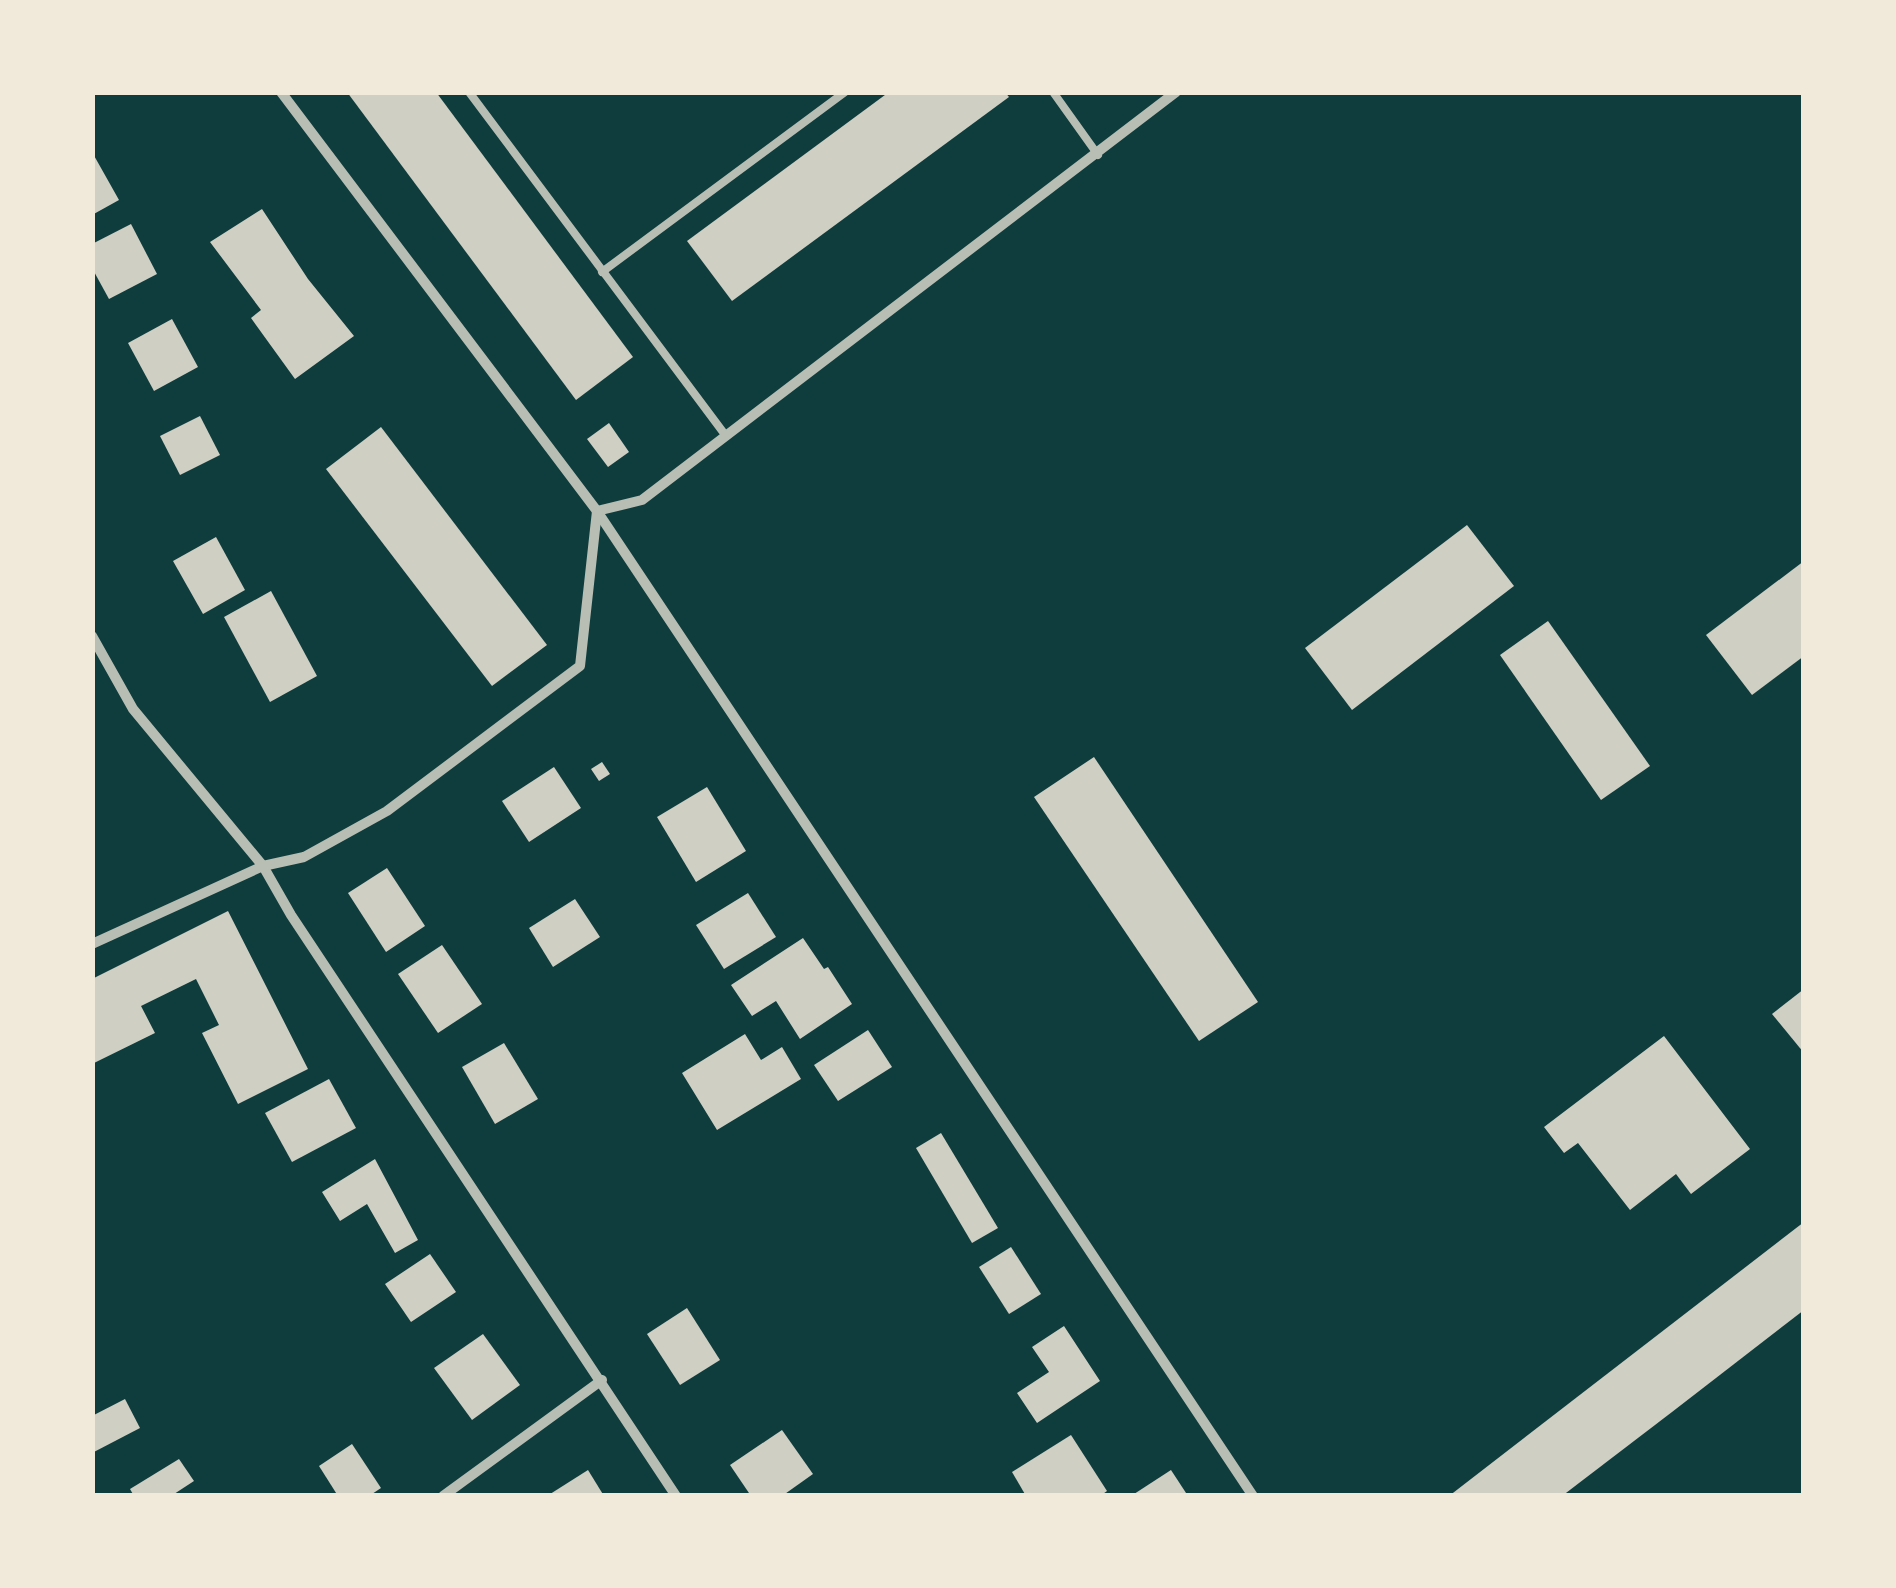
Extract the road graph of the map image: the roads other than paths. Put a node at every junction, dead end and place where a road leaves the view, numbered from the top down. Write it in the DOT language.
graph roads {
  1 [pos="281,92"];
  2 [pos="469,92"];
  3 [pos="845,92"];
  4 [pos="1053,92"];
  5 [pos="1176,92"];
  6 [pos="1098,154"];
  7 [pos="602,272"];
  8 [pos="726,436"];
  9 [pos="597,510"];
  10 [pos="92,636"];
  11 [pos="263,866"];
  12 [pos="92,944"];
  13 [pos="602,1380"];
  14 [pos="443,1496"];
  15 [pos="676,1496"];
  16 [pos="1254,1496"];
  1 -- 9 [label="street"];
  2 -- 7 [label="lane"];
  3 -- 7 [label="lane"];
  4 -- 6 [label="lane"];
  5 -- 6 [label="street"];
  6 -- 8 [label="street"];
  7 -- 8 [label="lane"];
  8 -- 9 [label="street"];
  9 -- 11 [label="street"];
  9 -- 16 [label="street"];
  10 -- 11 [label="street"];
  11 -- 12 [label="street"];
  11 -- 13 [label="street"];
  13 -- 14 [label="street"];
  13 -- 15 [label="street"];
}
